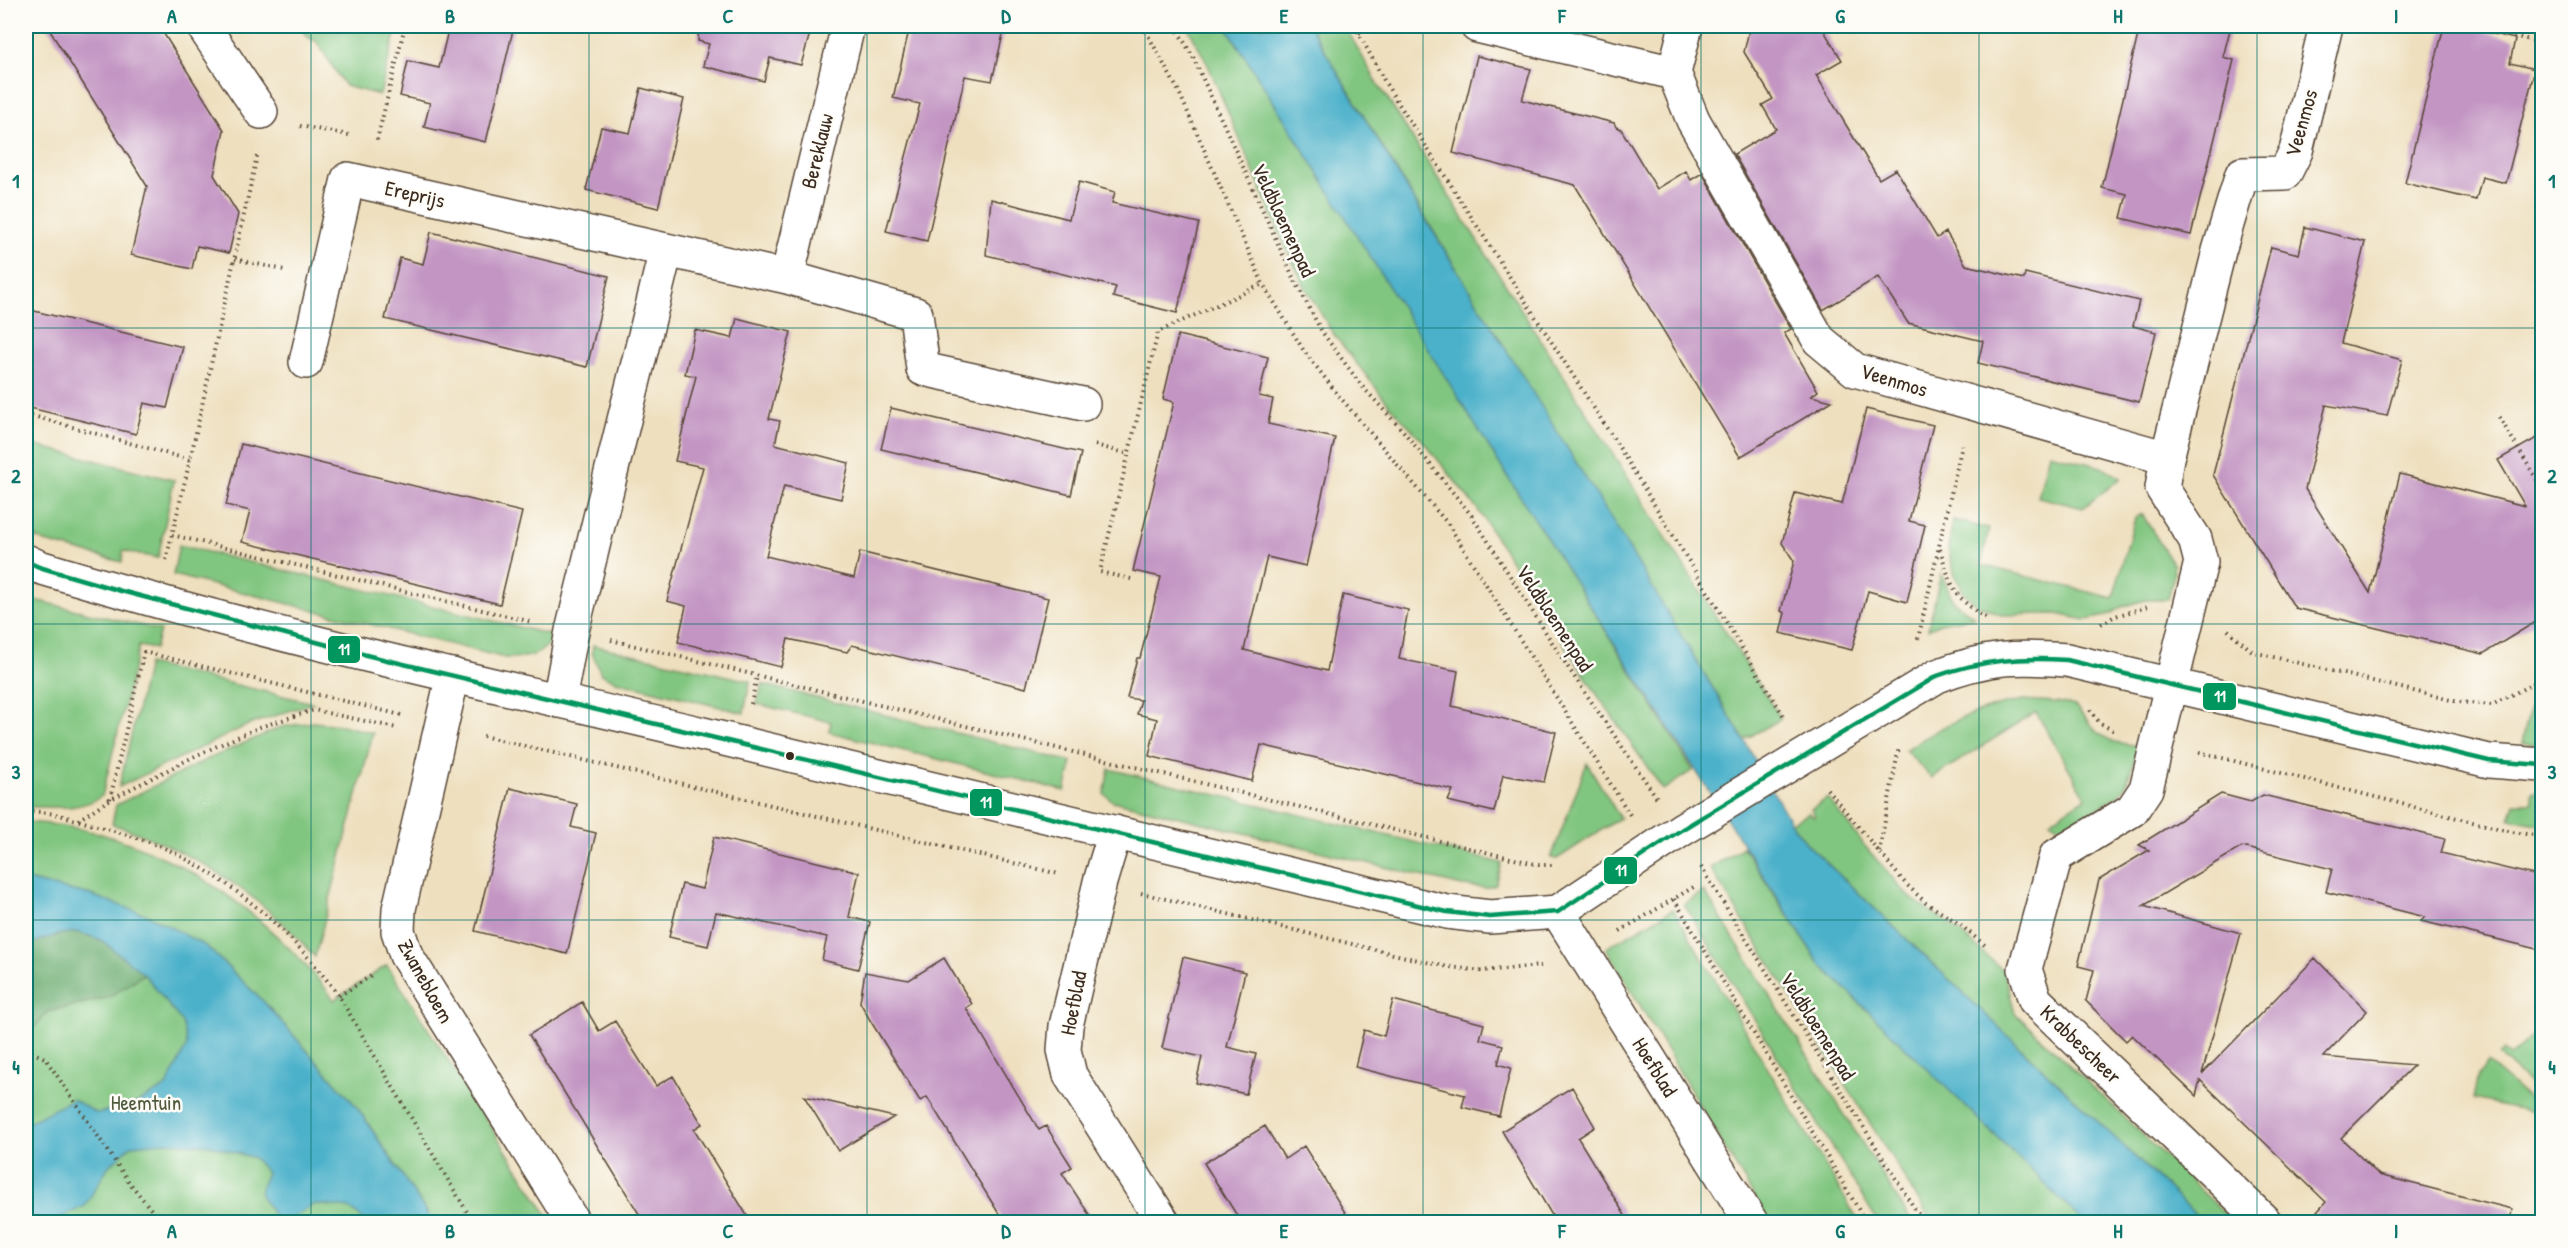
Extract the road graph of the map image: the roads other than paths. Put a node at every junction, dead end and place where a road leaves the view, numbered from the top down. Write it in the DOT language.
graph roads {
  1 [pos="203,26"];
  2 [pos="848,26"];
  3 [pos="1477,26"];
  4 [pos="1686,26"];
  5 [pos="2326,26"];
  6 [pos="1674,73"];
  7 [pos="261,112"];
  8 [pos="666,250"];
  9 [pos="786,277"];
  10 [pos="306,362"];
  11 [pos="1083,404"];
  12 [pos="2167,458"];
  13 [pos="26,561"];
  14 [pos="453,675"];
  15 [pos="2173,684"];
  16 [pos="559,701"];
  17 [pos="2542,765"];
  18 [pos="1114,832"];
  19 [pos="1558,912"];
  20 [pos="573,1222"];
  21 [pos="1163,1222"];
  22 [pos="1751,1222"];
  23 [pos="2265,1222"];
  1 -- 7 [label="street"];
  2 -- 9 [label="street, Bereklauw"];
  3 -- 6 [label="street"];
  4 -- 6 [label="street"];
  5 -- 12 [label="street, Veenmos"];
  6 -- 12 [label="street, Veenmos"];
  8 -- 9 [label="street, Ereprijs"];
  8 -- 10 [label="street, Ereprijs"];
  8 -- 16 [label="street"];
  9 -- 11 [label="street, Ereprijs"];
  12 -- 15 [label="street, Veenmos"];
  13 -- 14 [label="street"];
  14 -- 16 [label="street"];
  14 -- 20 [label="street, Zwanebloem"];
  15 -- 17 [label="street"];
  15 -- 19 [label="street"];
  15 -- 23 [label="street, Krabbescheer"];
  16 -- 18 [label="street"];
  18 -- 19 [label="street"];
  18 -- 21 [label="street, Hoefblad"];
  19 -- 22 [label="street, Hoefblad"];
}
